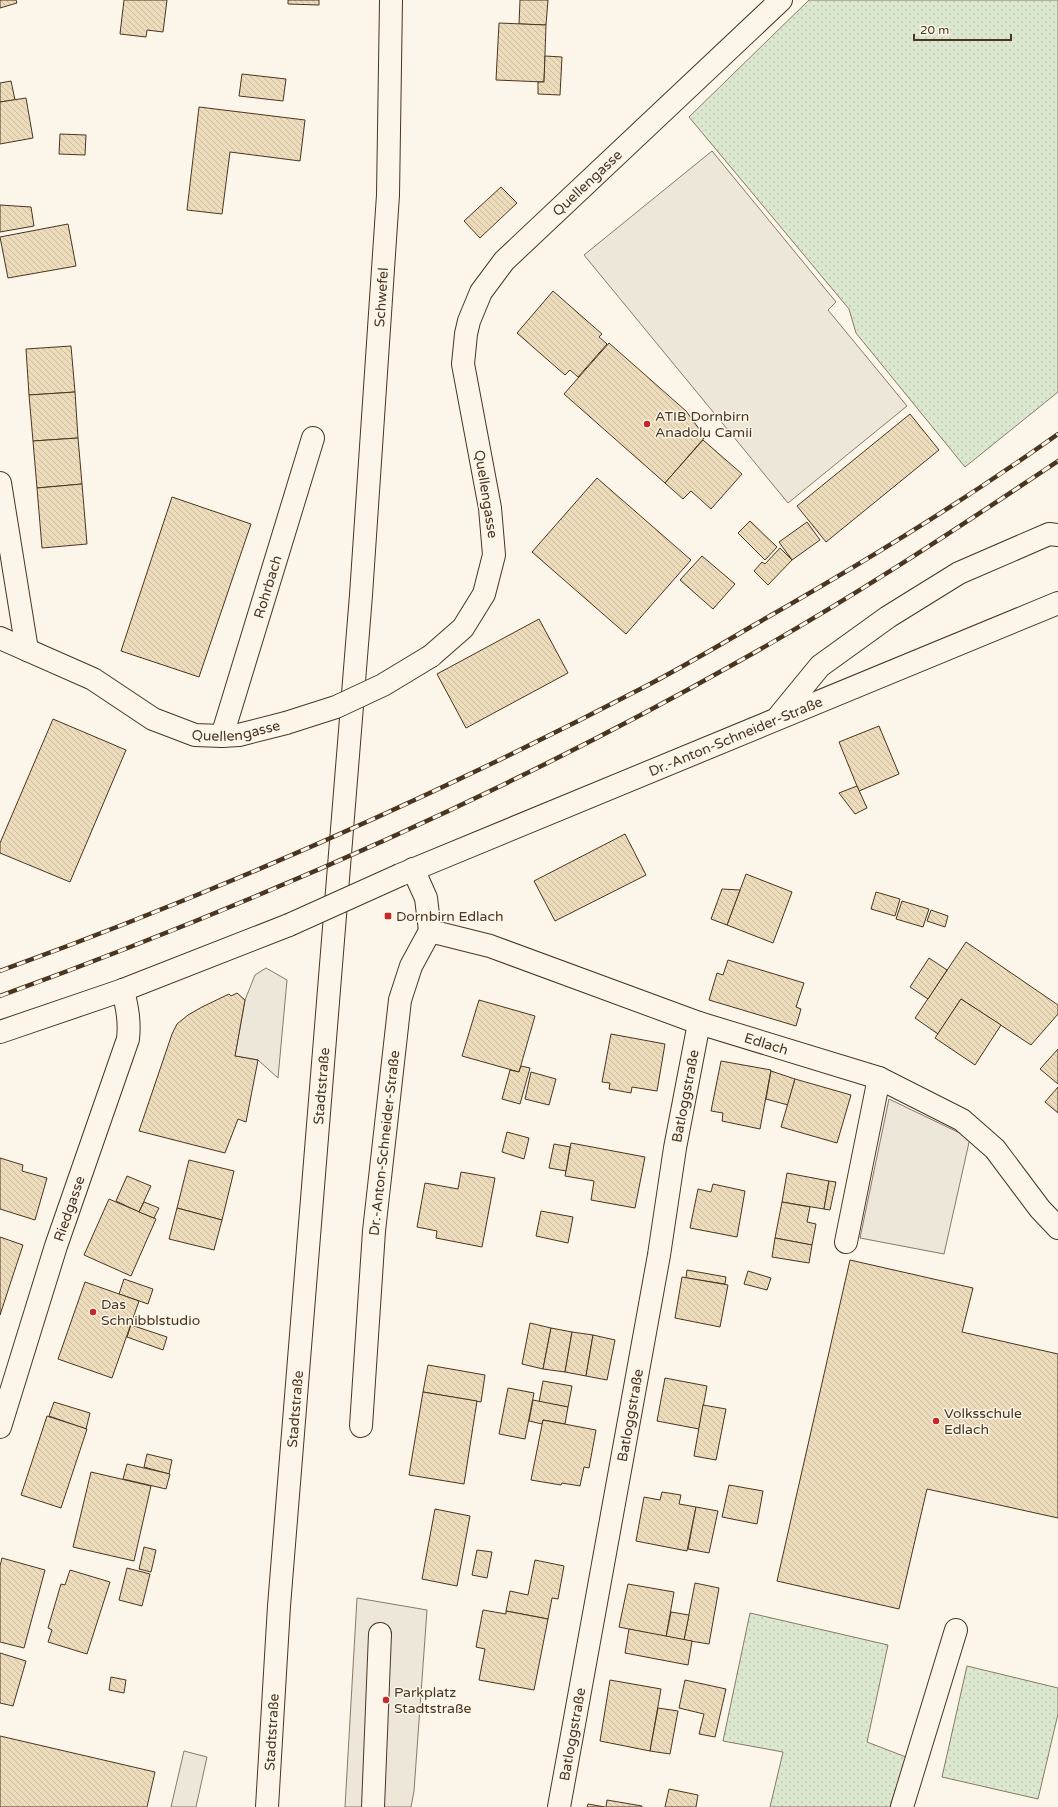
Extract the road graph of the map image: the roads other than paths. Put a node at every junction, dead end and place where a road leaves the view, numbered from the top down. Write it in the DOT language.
graph roads {
  1 [pos="391,0"];
  2 [pos="781,0"];
  3 [pos="313,438"];
  4 [pos="0,483"];
  5 [pos="1058,535"];
  6 [pos="1058,602"];
  7 [pos="0,638"];
  8 [pos="27,650"];
  9 [pos="778,718"];
  10 [pos="222,736"];
  11 [pos="407,872"];
  12 [pos="430,931"];
  13 [pos="123,990"];
  14 [pos="328,1012"];
  15 [pos="699,1023"];
  16 [pos="0,1032"];
  17 [pos="879,1078"];
  18 [pos="1058,1228"];
  19 [pos="846,1242"];
  20 [pos="361,1426"];
  21 [pos="0,1427"];
  22 [pos="956,1630"];
  23 [pos="380,1634"];
  24 [pos="267,1807"];
  25 [pos="373,1807"];
  26 [pos="559,1807"];
  27 [pos="902,1807"];
  1 -- 14 [label="street, Schwefel"];
  2 -- 10 [label="street, Quellengasse, bridge"];
  3 -- 10 [label="street, Rohrbach"];
  4 -- 8 [label="street"];
  5 -- 9 [label="street"];
  6 -- 9 [label="street, Dr.-Anton-Schneider-Straße"];
  7 -- 8 [label="street"];
  8 -- 10 [label="street, Quellengasse"];
  9 -- 11 [label="street, Dr.-Anton-Schneider-Straße"];
  11 -- 12 [label="street"];
  11 -- 13 [label="street, Dr.-Anton-Schneider-Straße, bridge"];
  12 -- 15 [label="street, Edlach"];
  12 -- 20 [label="street, Dr.-Anton-Schneider-Straße"];
  13 -- 16 [label="street, Dr.-Anton-Schneider-Straße"];
  13 -- 21 [label="street, Riedgasse"];
  14 -- 24 [label="street, Stadtstraße"];
  15 -- 17 [label="street, Edlach"];
  15 -- 26 [label="street, Batloggstraße"];
  17 -- 18 [label="street, Edlach"];
  17 -- 19 [label="street"];
  22 -- 27 [label="street"];
  23 -- 25 [label="street"];
}
